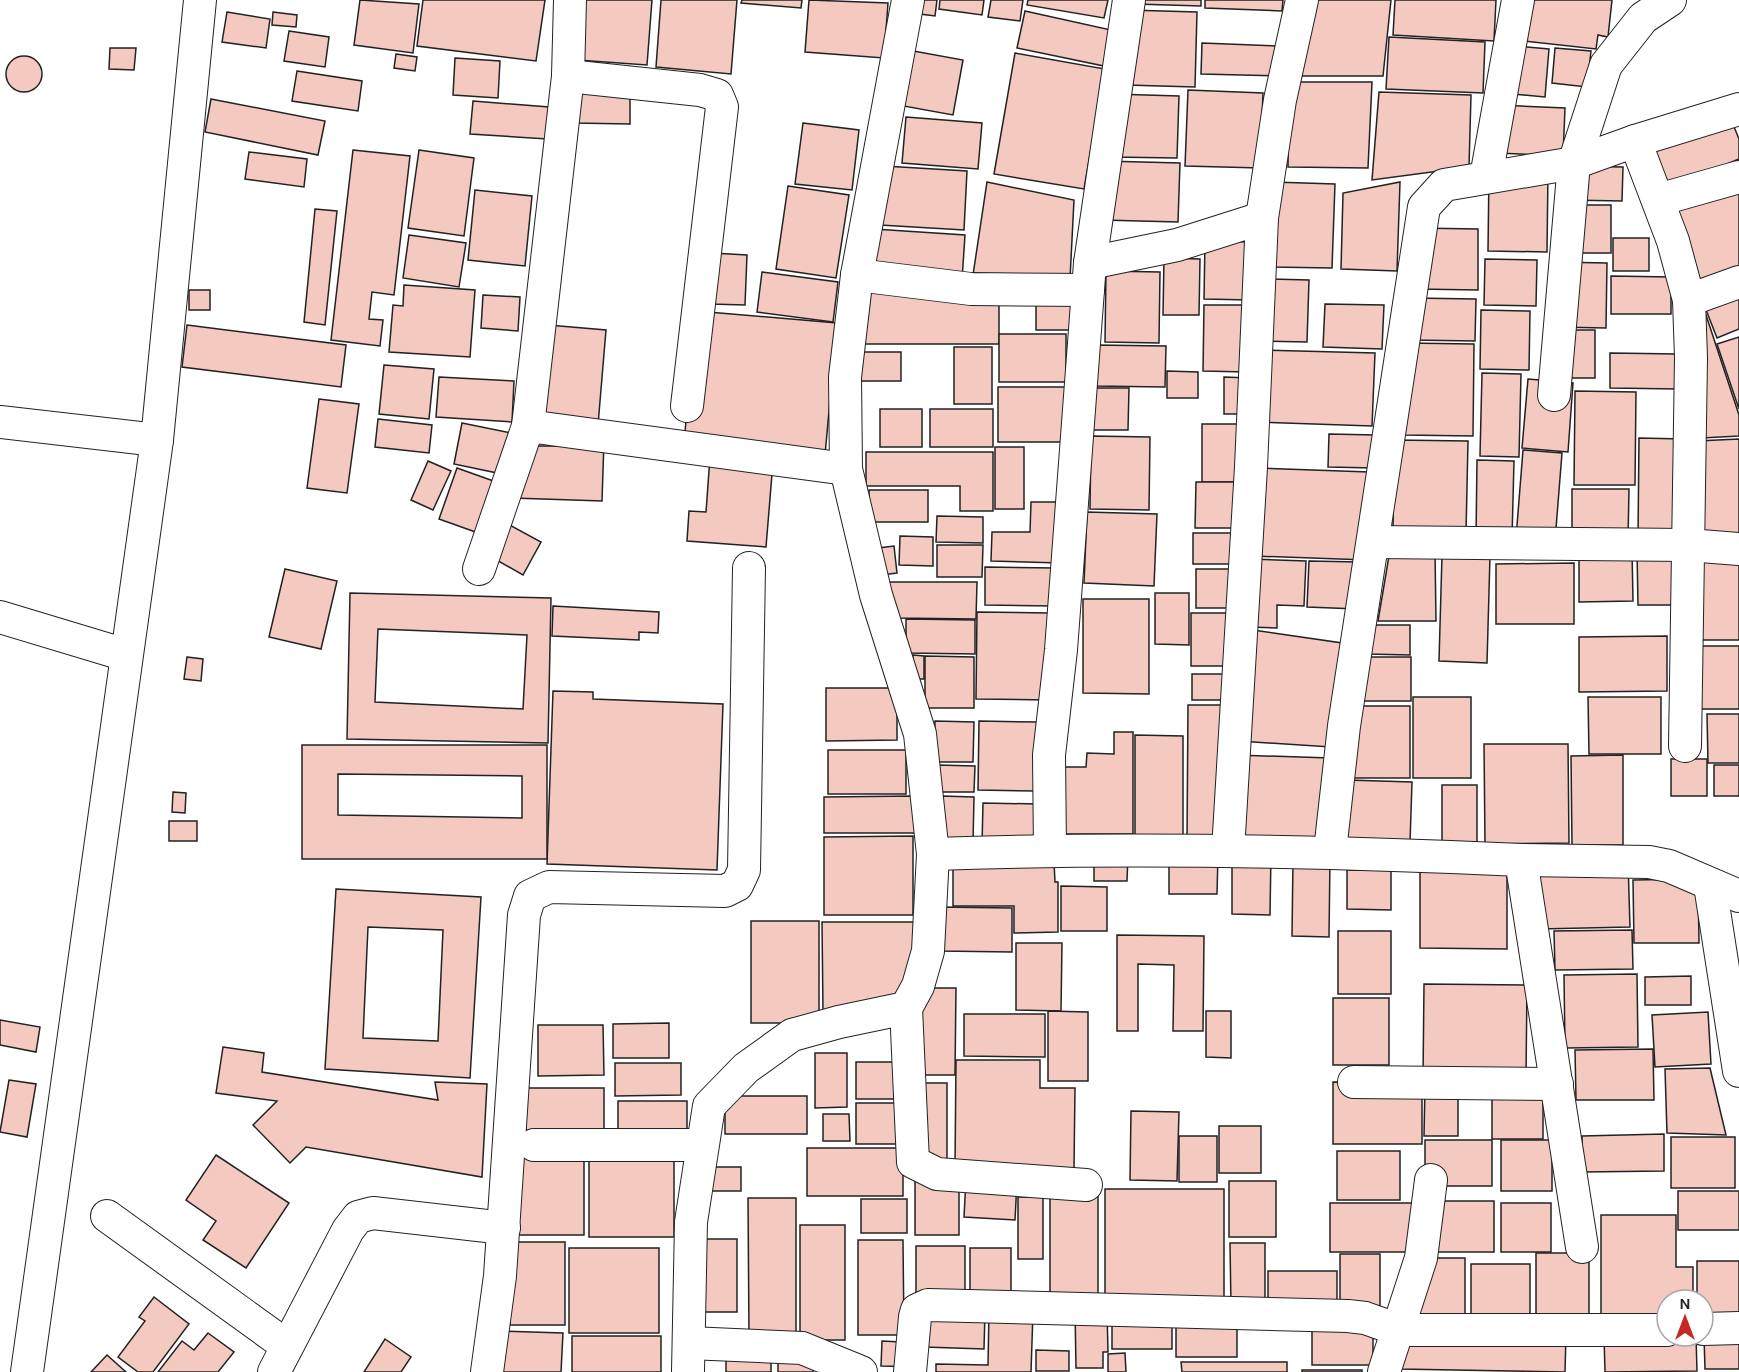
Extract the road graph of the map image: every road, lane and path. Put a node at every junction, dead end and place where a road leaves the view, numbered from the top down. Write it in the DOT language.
graph roads {
  1 [pos="200,0"];
  2 [pos="570,0"];
  3 [pos="908,0"];
  4 [pos="1129,0"];
  5 [pos="1302,0"];
  6 [pos="1518,0"];
  7 [pos="1670,0"];
  8 [pos="568,76"];
  9 [pos="1739,109"];
  10 [pos="1635,141"];
  11 [pos="1574,163"];
  12 [pos="1486,177"];
  13 [pos="1739,177"];
  14 [pos="1658,200"];
  15 [pos="1262,218"];
  16 [pos="857,275"];
  17 [pos="1089,277"];
  18 [pos="1739,282"];
  19 [pos="1689,300"];
  20 [pos="1554,395"];
  21 [pos="687,406"];
  22 [pos="0,422"];
  23 [pos="528,426"];
  24 [pos="157,440"];
  25 [pos="846,469"];
  26 [pos="1374,542"];
  27 [pos="1688,546"];
  28 [pos="1739,549"];
  29 [pos="749,568"];
  30 [pos="479,569"];
  31 [pos="0,617"];
  32 [pos="126,655"];
  33 [pos="1685,746"];
  34 [pos="1050,850"];
  35 [pos="1228,851"];
  36 [pos="1330,851"];
  37 [pos="933,854"];
  38 [pos="1521,860"];
  39 [pos="1710,885"];
  40 [pos="1739,896"];
  41 [pos="906,1008"];
  42 [pos="1735,1016"];
  43 [pos="1739,1071"];
  44 [pos="1354,1082"];
  45 [pos="1557,1084"];
  46 [pos="534,1145"];
  47 [pos="701,1145"];
  48 [pos="1431,1180"];
  49 [pos="1086,1185"];
  50 [pos="107,1216"];
  51 [pos="504,1228"];
  52 [pos="1582,1246"];
  53 [pos="1739,1328"];
  54 [pos="1715,1329"];
  55 [pos="1399,1330"];
  56 [pos="1655,1330"];
  57 [pos="689,1357"];
  58 [pos="280,1359"];
  59 [pos="27,1372"];
  60 [pos="487,1372"];
  61 [pos="861,1372"];
  62 [pos="910,1372"];
  63 [pos="1384,1372"];
  1 -- 24 [label="street"];
  2 -- 8 [label="street"];
  3 -- 16 [label="street"];
  4 -- 17 [label="street"];
  5 -- 15 [label="street"];
  6 -- 12 [label="street"];
  7 -- 11 [label="street"];
  8 -- 21 [label="street"];
  8 -- 23 [label="street"];
  9 -- 10 [label="street"];
  10 -- 11 [label="street"];
  10 -- 14 [label="street"];
  11 -- 12 [label="street"];
  11 -- 20 [label="street"];
  12 -- 26 [label="street"];
  13 -- 14 [label="street"];
  14 -- 19 [label="street"];
  15 -- 17 [label="street"];
  15 -- 35 [label="street"];
  16 -- 17 [label="street"];
  16 -- 25 [label="street"];
  17 -- 34 [label="street"];
  18 -- 19 [label="street"];
  19 -- 27 [label="street"];
  22 -- 24 [label="street"];
  23 -- 25 [label="street"];
  23 -- 30 [label="street"];
  24 -- 32 [label="street"];
  25 -- 37 [label="street"];
  26 -- 27 [label="street"];
  26 -- 36 [label="street"];
  27 -- 28 [label="street"];
  27 -- 33 [label="street"];
  29 -- 51 [label="street"];
  31 -- 32 [label="street"];
  32 -- 59 [label="street"];
  34 -- 35 [label="street"];
  34 -- 37 [label="street"];
  35 -- 36 [label="street"];
  36 -- 38 [label="street"];
  37 -- 41 [label="street"];
  38 -- 39 [label="street"];
  38 -- 45 [label="street"];
  39 -- 40 [label="street"];
  39 -- 42 [label="street"];
  41 -- 47 [label="street"];
  41 -- 49 [label="street"];
  42 -- 43 [label="street"];
  44 -- 45 [label="street"];
  45 -- 52 [label="street"];
  46 -- 47 [label="street"];
  47 -- 57 [label="street"];
  48 -- 55 [label="street"];
  50 -- 58 [label="street"];
  51 -- 58 [label="street"];
  51 -- 60 [label="street"];
  53 -- 54 [label="street"];
  55 -- 56 [label="street"];
  55 -- 62 [label="street"];
  55 -- 63 [label="street"];
  57 -- 61 [label="street"];
}
